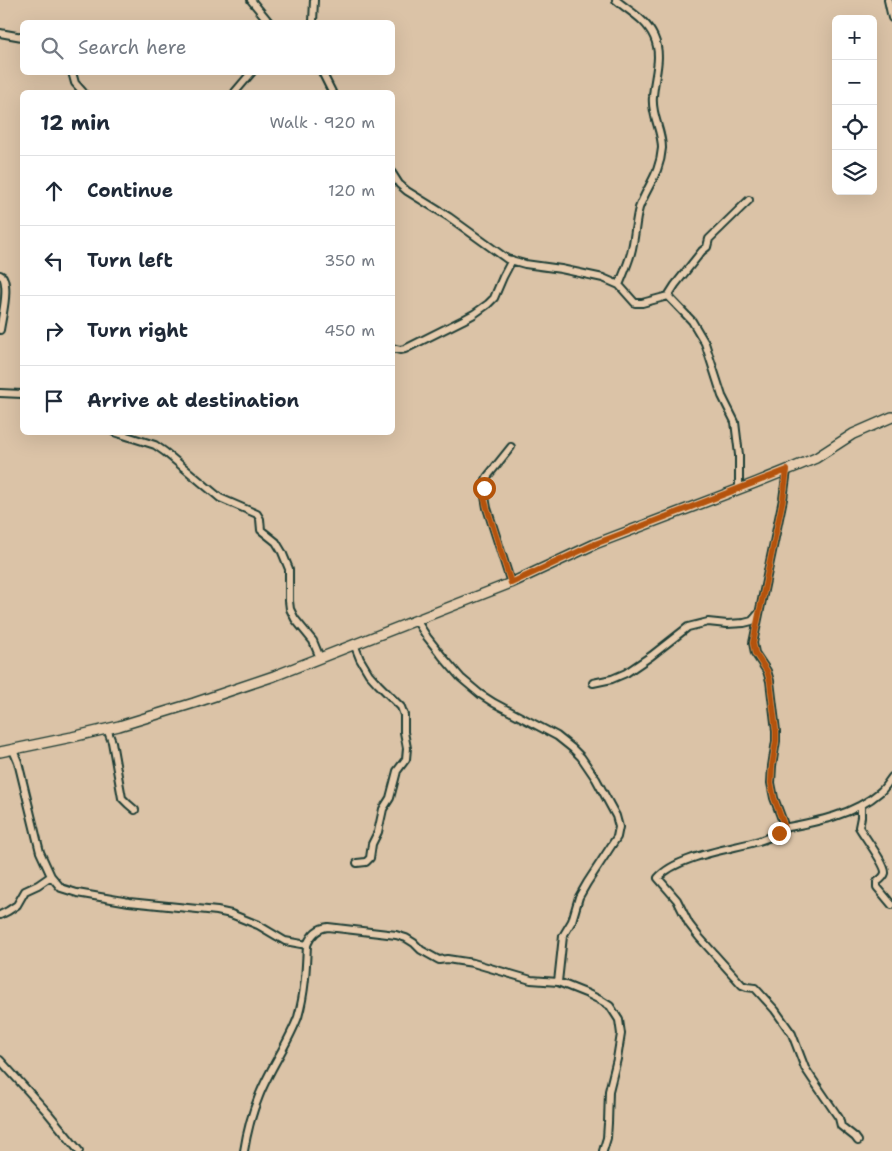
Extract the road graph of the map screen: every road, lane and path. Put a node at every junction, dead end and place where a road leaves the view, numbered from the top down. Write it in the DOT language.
graph roads {
  1 [pos="251,0"];
  2 [pos="314,0"];
  3 [pos="616,0"];
  4 [pos="888,0"];
  5 [pos="892,18"];
  6 [pos="267,20"];
  7 [pos="313,20"];
  8 [pos="0,33"];
  9 [pos="20,37"];
  10 [pos="73,75"];
  11 [pos="249,75"];
  12 [pos="324,75"];
  13 [pos="81,90"];
  14 [pos="237,90"];
  15 [pos="331,90"];
  16 [pos="395,178"];
  17 [pos="749,200"];
  18 [pos="512,260"];
  19 [pos="0,275"];
  20 [pos="619,285"];
  21 [pos="668,296"];
  22 [pos="0,330"];
  23 [pos="395,348"];
  24 [pos="0,393"];
  25 [pos="20,394"];
  26 [pos="892,417"];
  27 [pos="123,435"];
  28 [pos="511,447"];
  29 [pos="787,470"];
  30 [pos="739,490"];
  31 [pos="511,583"];
  32 [pos="759,613"];
  33 [pos="416,620"];
  34 [pos="354,644"];
  35 [pos="320,658"];
  36 [pos="593,682"];
  37 [pos="107,729"];
  38 [pos="13,750"];
  39 [pos="0,752"];
  40 [pos="892,777"];
  41 [pos="861,805"];
  42 [pos="135,810"];
  43 [pos="783,828"];
  44 [pos="357,863"];
  45 [pos="52,876"];
  46 [pos="892,905"];
  47 [pos="0,914"];
  48 [pos="307,944"];
  49 [pos="558,982"];
  50 [pos="0,1060"];
  51 [pos="858,1141"];
  52 [pos="79,1151"];
  53 [pos="244,1151"];
  54 [pos="604,1151"];
  1 -- 6 [label="street"];
  2 -- 7 [label="street"];
  3 -- 20 [label="street"];
  4 -- 5 [label="street"];
  8 -- 9 [label="street"];
  10 -- 13 [label="street"];
  11 -- 14 [label="street"];
  12 -- 15 [label="street"];
  16 -- 18 [label="street"];
  17 -- 21 [label="street"];
  18 -- 20 [label="street"];
  18 -- 23 [label="street"];
  19 -- 22 [label="street"];
  20 -- 21 [label="street"];
  21 -- 30 [label="street"];
  24 -- 25 [label="street"];
  26 -- 29 [label="street"];
  27 -- 35 [label="street"];
  28 -- 31 [label="street"];
  29 -- 30 [label="street"];
  29 -- 32 [label="street"];
  30 -- 31 [label="street"];
  31 -- 33 [label="street"];
  32 -- 36 [label="street"];
  32 -- 43 [label="street"];
  33 -- 34 [label="street"];
  33 -- 49 [label="street"];
  34 -- 35 [label="street"];
  34 -- 44 [label="street"];
  35 -- 37 [label="street"];
  37 -- 38 [label="street"];
  37 -- 42 [label="street"];
  38 -- 39 [label="street"];
  38 -- 45 [label="street"];
  40 -- 41 [label="street"];
  41 -- 43 [label="street"];
  41 -- 46 [label="street"];
  43 -- 51 [label="street"];
  45 -- 47 [label="street"];
  45 -- 48 [label="street"];
  48 -- 49 [label="street"];
  48 -- 53 [label="street"];
  49 -- 54 [label="street"];
  50 -- 52 [label="street"];
}
